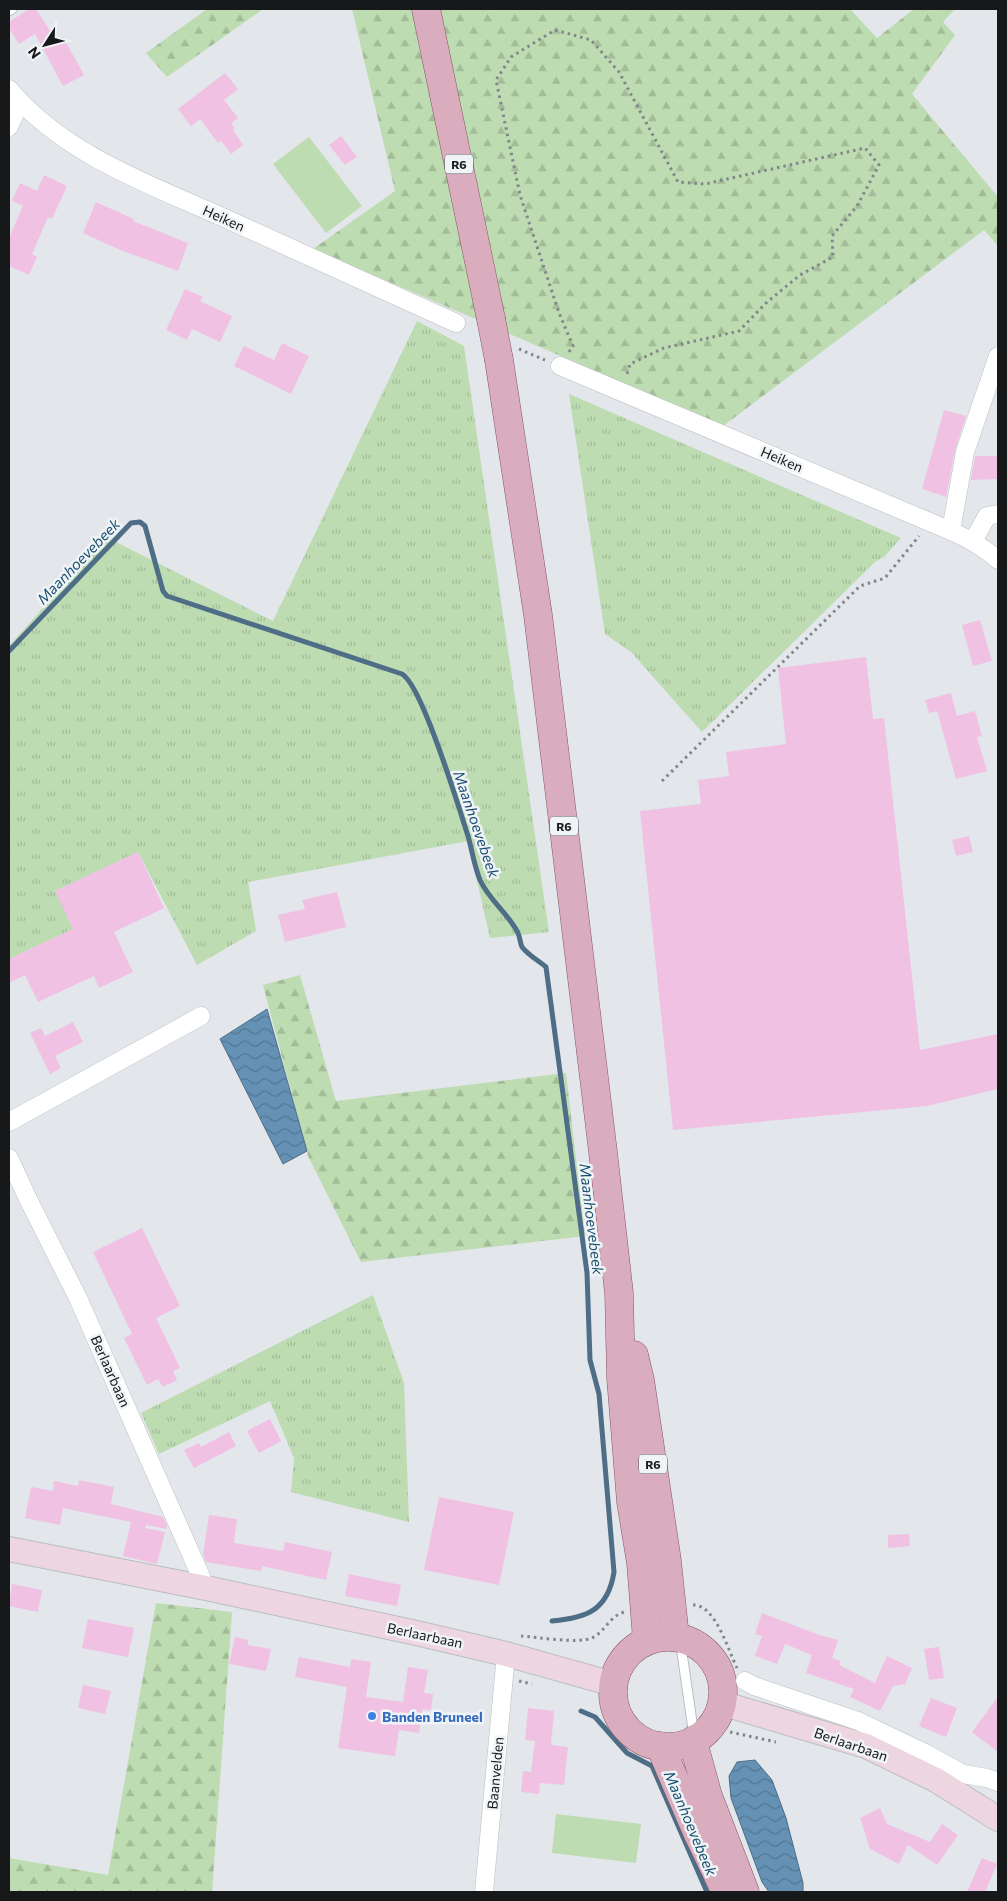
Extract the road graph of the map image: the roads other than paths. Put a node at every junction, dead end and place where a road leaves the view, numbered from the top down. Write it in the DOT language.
graph roads {
  1 [pos="12,9"];
  2 [pos="426,9"];
  3 [pos="9,11"];
  4 [pos="14,96"];
  5 [pos="9,127"];
  6 [pos="456,323"];
  7 [pos="998,356"];
  8 [pos="560,366"];
  9 [pos="998,514"];
  10 [pos="951,531"];
  11 [pos="974,541"];
  12 [pos="998,560"];
  13 [pos="201,1016"];
  14 [pos="9,1122"];
  15 [pos="9,1158"];
  16 [pos="619,1293"];
  17 [pos="9,1550"];
  18 [pos="206,1588"];
  19 [pos="679,1638"];
  20 [pos="647,1640"];
  21 [pos="506,1654"];
  22 [pos="746,1681"];
  23 [pos="613,1684"];
  24 [pos="721,1703"];
  25 [pos="695,1739"];
  26 [pos="660,1746"];
  27 [pos="998,1782"];
  28 [pos="998,1817"];
  29 [pos="484,1892"];
  30 [pos="726,1892"];
  31 [pos="745,1892"];
  1 -- 3 [label="lane"];
  2 -- 16 [label="main road, R6, bridge"];
  4 -- 5 [label="street"];
  4 -- 6 [label="street, Heiken"];
  7 -- 10 [label="street"];
  8 -- 10 [label="street, Heiken"];
  9 -- 11 [label="street"];
  10 -- 11 [label="street, Heiken"];
  11 -- 12 [label="street, Heiken"];
  13 -- 14 [label="street"];
  15 -- 18 [label="street, Berlaarbaan"];
  16 -- 19 [label="main road, R6"];
  16 -- 20 [label="main road, R6"];
  17 -- 18 [label="street, Berlaarbaan"];
  18 -- 21 [label="street, Berlaarbaan"];
  19 -- 20 [label="main road"];
  19 -- 24 [label="main road"];
  19 -- 25 [label="lane"];
  20 -- 23 [label="main road"];
  21 -- 23 [label="street, Berlaarbaan"];
  21 -- 29 [label="street, Baanvelden"];
  22 -- 27 [label="street"];
  23 -- 26 [label="main road"];
  24 -- 25 [label="main road"];
  24 -- 28 [label="street, Berlaarbaan"];
  25 -- 26 [label="main road"];
  25 -- 31 [label="main road"];
  26 -- 30 [label="main road"];
}
